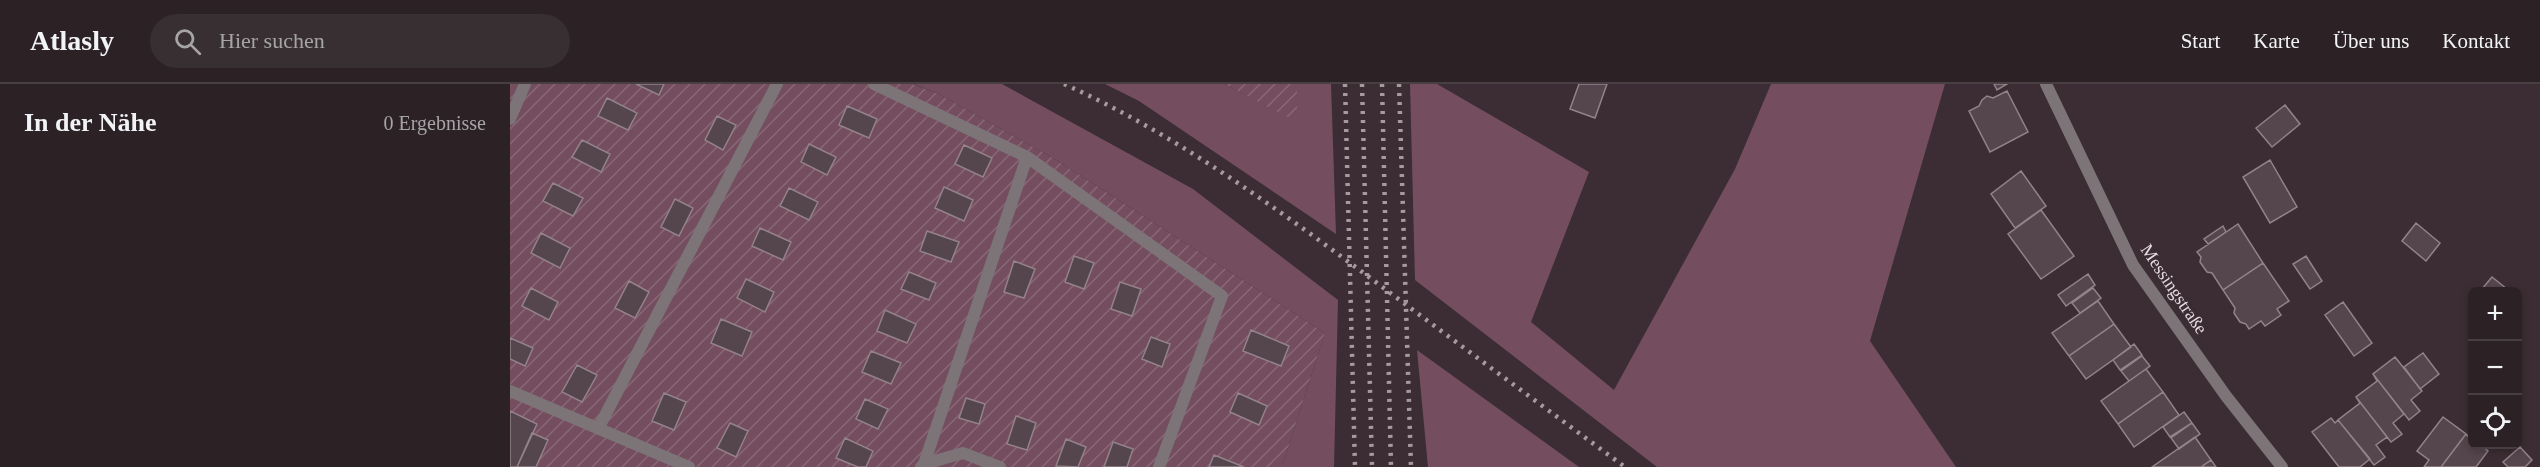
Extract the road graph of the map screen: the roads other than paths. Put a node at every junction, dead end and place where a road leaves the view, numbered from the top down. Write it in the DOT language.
graph roads {
  1 [pos="525,84"];
  2 [pos="777,84"];
  3 [pos="874,84"];
  4 [pos="2046,84"];
  5 [pos="510,119"];
  6 [pos="1027,157"];
  7 [pos="510,391"];
  8 [pos="598,429"];
  9 [pos="922,465"];
  10 [pos="689,467"];
  11 [pos="1000,467"];
  12 [pos="1159,467"];
  13 [pos="2282,467"];
  1 -- 5 [label="street"];
  2 -- 8 [label="street"];
  3 -- 6 [label="street"];
  4 -- 13 [label="street, Messingstraße"];
  6 -- 9 [label="street"];
  6 -- 12 [label="street"];
  7 -- 8 [label="street"];
  8 -- 10 [label="street"];
  9 -- 11 [label="street"];
}
